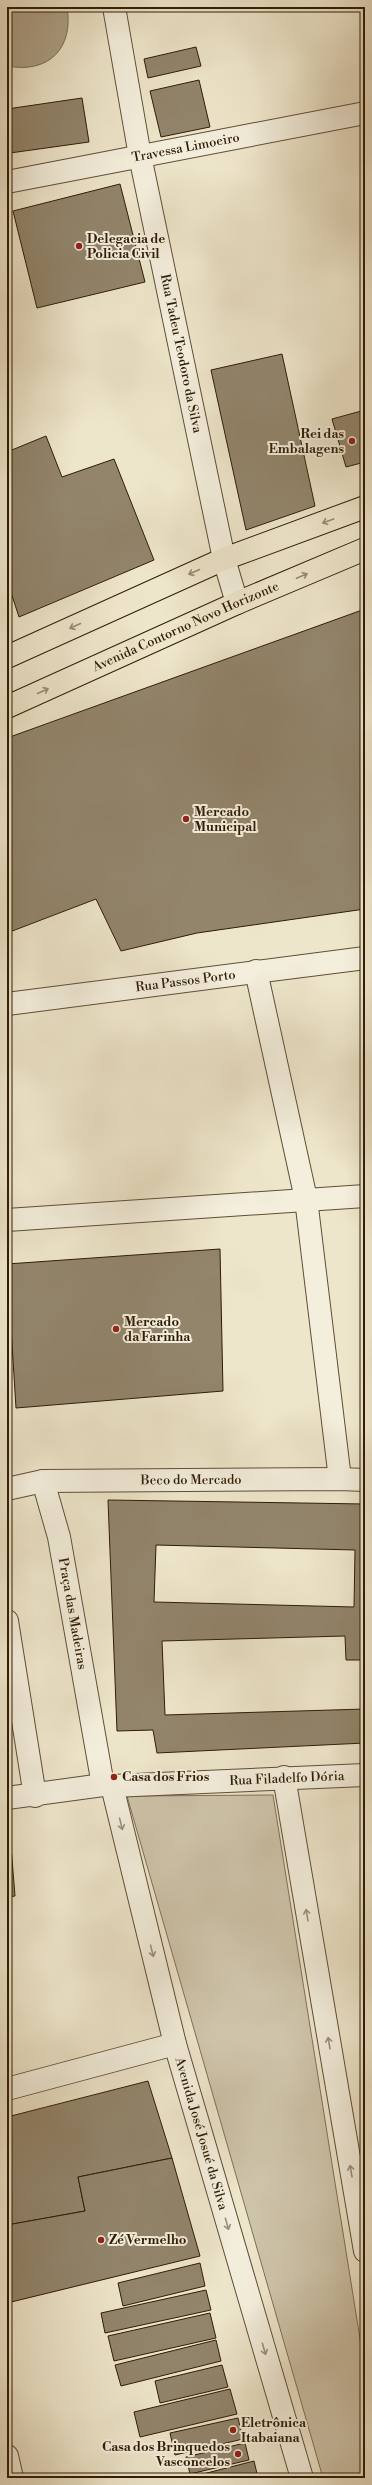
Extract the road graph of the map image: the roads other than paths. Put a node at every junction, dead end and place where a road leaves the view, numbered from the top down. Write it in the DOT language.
graph roads {
  1 [pos="114,7"];
  2 [pos="365,113"];
  3 [pos="140,156"];
  4 [pos="7,182"];
  5 [pos="365,508"];
  6 [pos="365,549"];
  7 [pos="224,559"];
  8 [pos="237,603"];
  9 [pos="7,656"];
  10 [pos="8,704"];
  11 [pos="365,958"];
  12 [pos="256,971"];
  13 [pos="7,1004"];
  14 [pos="365,1196"];
  15 [pos="306,1199"];
  16 [pos="7,1220"];
  17 [pos="340,1479"];
  18 [pos="44,1480"];
  19 [pos="365,1480"];
  20 [pos="7,1488"];
  21 [pos="7,1621"];
  22 [pos="365,1775"];
  23 [pos="284,1777"];
  24 [pos="107,1786"];
  25 [pos="34,1796"];
  26 [pos="7,1798"];
  27 [pos="175,2044"];
  28 [pos="7,2089"];
  29 [pos="365,2251"];
  30 [pos="7,2456"];
  31 [pos="12,2478"];
  32 [pos="302,2478"];
  1 -- 3 [label="street, Rua Tadeu Teodoro da Silva"];
  2 -- 3 [label="street, Travessa Limoeiro"];
  3 -- 4 [label="street, Travessa Limoeiro"];
  3 -- 7 [label="street, Rua Tadeu Teodoro da Silva"];
  5 -- 7 [label="main road, one-way"];
  8 -- 6 [label="main road, Avenida Contorno Novo Horizonte, one-way"];
  7 -- 8 [label="street, Rua Tadeu Teodoro da Silva"];
  7 -- 9 [label="main road, one-way"];
  10 -- 8 [label="main road, Avenida Contorno Novo Horizonte, one-way"];
  11 -- 12 [label="street, Rua Passos Porto"];
  12 -- 13 [label="street, Rua Passos Porto"];
  12 -- 15 [label="street"];
  14 -- 15 [label="street"];
  15 -- 16 [label="street"];
  15 -- 17 [label="street"];
  17 -- 18 [label="street, Beco do Mercado"];
  17 -- 19 [label="street, Beco do Mercado"];
  18 -- 20 [label="street"];
  18 -- 24 [label="street, Praça das Madeiras"];
  21 -- 25 [label="street"];
  22 -- 23 [label="street, Rua Filadelfo Dória"];
  23 -- 24 [label="street, Rua Filadelfo Dória"];
  29 -- 23 [label="street, one-way"];
  24 -- 25 [label="street, Rua Filadelfo Dória"];
  24 -- 27 [label="street, Avenida José Josué da Silva, one-way"];
  25 -- 26 [label="street, Rua Filadelfo Dória"];
  27 -- 28 [label="street"];
  27 -- 32 [label="street, Avenida José Josué da Silva, one-way"];
  30 -- 31 [label="street"];
}
